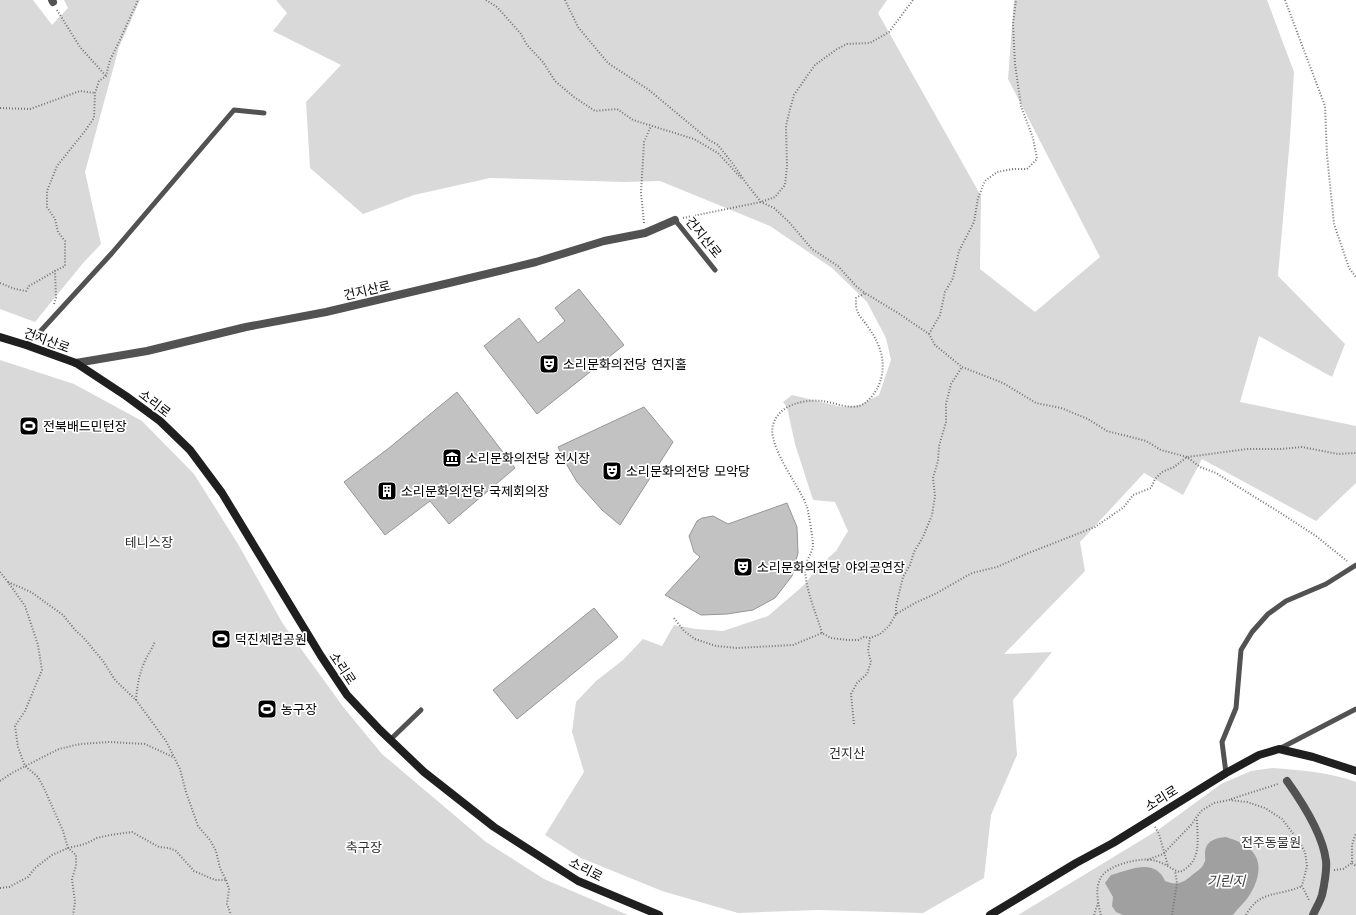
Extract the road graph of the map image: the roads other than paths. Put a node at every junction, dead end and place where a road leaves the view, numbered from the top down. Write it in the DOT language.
graph roads {
  1 [pos="264,113"];
  2 [pos="674,220"];
  3 [pos="715,270"];
  4 [pos="0,337"];
  5 [pos="26,345"];
  6 [pos="76,363"];
  7 [pos="1356,567"];
  8 [pos="1356,708"];
  9 [pos="421,710"];
  10 [pos="390,740"];
  11 [pos="1278,749"];
  12 [pos="1356,771"];
  13 [pos="1226,773"];
  14 [pos="1286,781"];
  15 [pos="659,915"];
  16 [pos="990,915"];
  17 [pos="1313,915"];
  1 -- 5 [label="lane"];
  2 -- 3 [label="lane, 건지산로"];
  2 -- 6 [label="street, 건지산로"];
  4 -- 5 [label="street, 건지산로"];
  5 -- 6 [label="street, 건지산로"];
  6 -- 10 [label="street, 소리로"];
  7 -- 13 [label="lane"];
  8 -- 11 [label="lane"];
  9 -- 10 [label="lane"];
  10 -- 15 [label="street, 소리로"];
  11 -- 12 [label="street"];
  11 -- 13 [label="street, 소리로"];
  13 -- 16 [label="street, 소리로"];
  14 -- 17 [label="street"];
}
